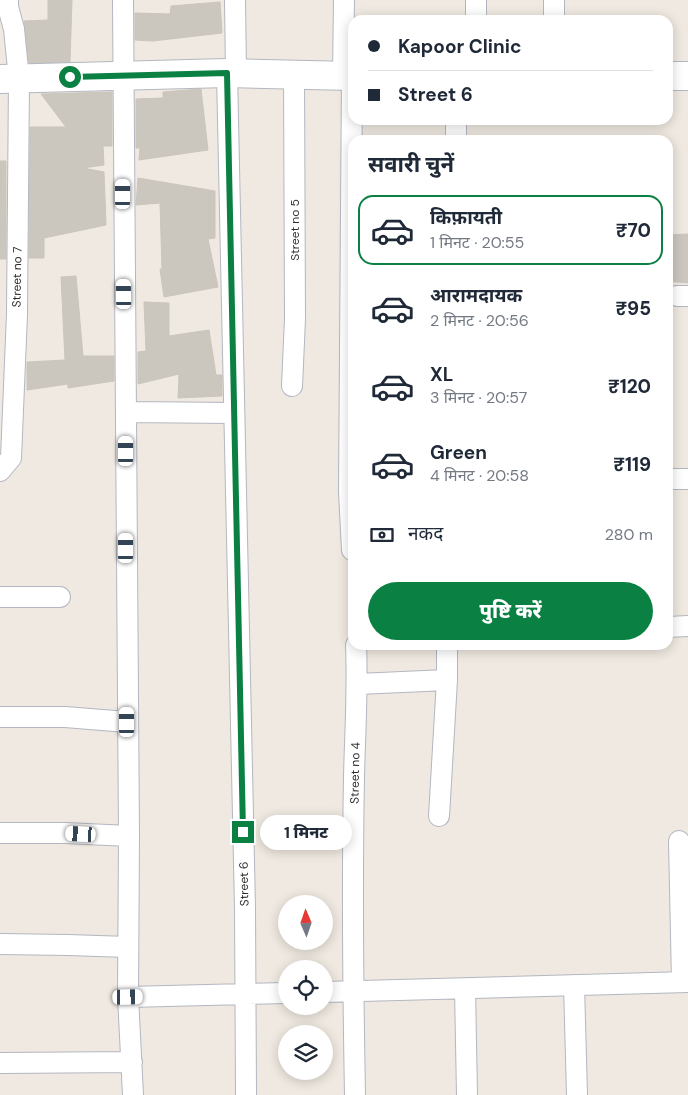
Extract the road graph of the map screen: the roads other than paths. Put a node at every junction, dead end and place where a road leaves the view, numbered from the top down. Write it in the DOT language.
graph roads {
  1 [pos="8,0"];
  2 [pos="122,0"];
  3 [pos="235,0"];
  4 [pos="344,0"];
  5 [pos="476,0"];
  6 [pos="554,0"];
  7 [pos="476,15"];
  8 [pos="554,15"];
  9 [pos="348,60"];
  10 [pos="231,73"];
  11 [pos="294,74"];
  12 [pos="122,75"];
  13 [pos="348,75"];
  14 [pos="673,76"];
  15 [pos="688,76"];
  16 [pos="9,79"];
  17 [pos="292,386"];
  18 [pos="126,412"];
  19 [pos="234,413"];
  20 [pos="0,471"];
  21 [pos="688,478"];
  22 [pos="673,479"];
  23 [pos="0,597"];
  24 [pos="60,597"];
  25 [pos="688,626"];
  26 [pos="673,627"];
  27 [pos="356,650"];
  28 [pos="446,650"];
  29 [pos="447,680"];
  30 [pos="358,684"];
  31 [pos="0,717"];
  32 [pos="127,722"];
  33 [pos="438,816"];
  34 [pos="0,833"];
  35 [pos="129,836"];
  36 [pos="679,841"];
  37 [pos="0,944"];
  38 [pos="128,947"];
  39 [pos="685,982"];
  40 [pos="574,986"];
  41 [pos="465,988"];
  42 [pos="353,991"];
  43 [pos="333,992"];
  44 [pos="278,993"];
  45 [pos="245,994"];
  46 [pos="128,997"];
  47 [pos="132,1062"];
  48 [pos="0,1063"];
  49 [pos="133,1095"];
  50 [pos="246,1095"];
  51 [pos="355,1095"];
  52 [pos="467,1095"];
  53 [pos="577,1095"];
  1 -- 16 [label="street"];
  2 -- 12 [label="street"];
  3 -- 10 [label="street, Street 6"];
  4 -- 9 [label="street"];
  5 -- 7 [label="street"];
  6 -- 8 [label="street"];
  10 -- 11 [label="street"];
  10 -- 12 [label="street"];
  10 -- 19 [label="street, Street 6"];
  11 -- 13 [label="street"];
  11 -- 17 [label="street, Street no 5"];
  12 -- 16 [label="street"];
  12 -- 18 [label="street"];
  14 -- 15 [label="street"];
  16 -- 20 [label="street, Street no 7"];
  18 -- 19 [label="street"];
  18 -- 32 [label="street"];
  19 -- 45 [label="street, Street 6"];
  21 -- 22 [label="street"];
  23 -- 24 [label="street"];
  25 -- 26 [label="street"];
  27 -- 30 [label="street, Street no 4"];
  28 -- 29 [label="street"];
  29 -- 30 [label="street"];
  29 -- 33 [label="street"];
  30 -- 42 [label="street, Street no 4"];
  31 -- 32 [label="street"];
  32 -- 35 [label="street"];
  34 -- 35 [label="street"];
  35 -- 38 [label="street"];
  36 -- 39 [label="street"];
  37 -- 38 [label="street"];
  38 -- 46 [label="street"];
  39 -- 40 [label="street"];
  40 -- 41 [label="street"];
  40 -- 53 [label="street"];
  41 -- 42 [label="street"];
  41 -- 52 [label="street"];
  42 -- 43 [label="street"];
  42 -- 51 [label="street, Street no 4"];
  44 -- 45 [label="street"];
  45 -- 46 [label="street"];
  45 -- 50 [label="street, Street 6"];
  46 -- 47 [label="street"];
  47 -- 48 [label="street"];
  47 -- 49 [label="street"];
}
